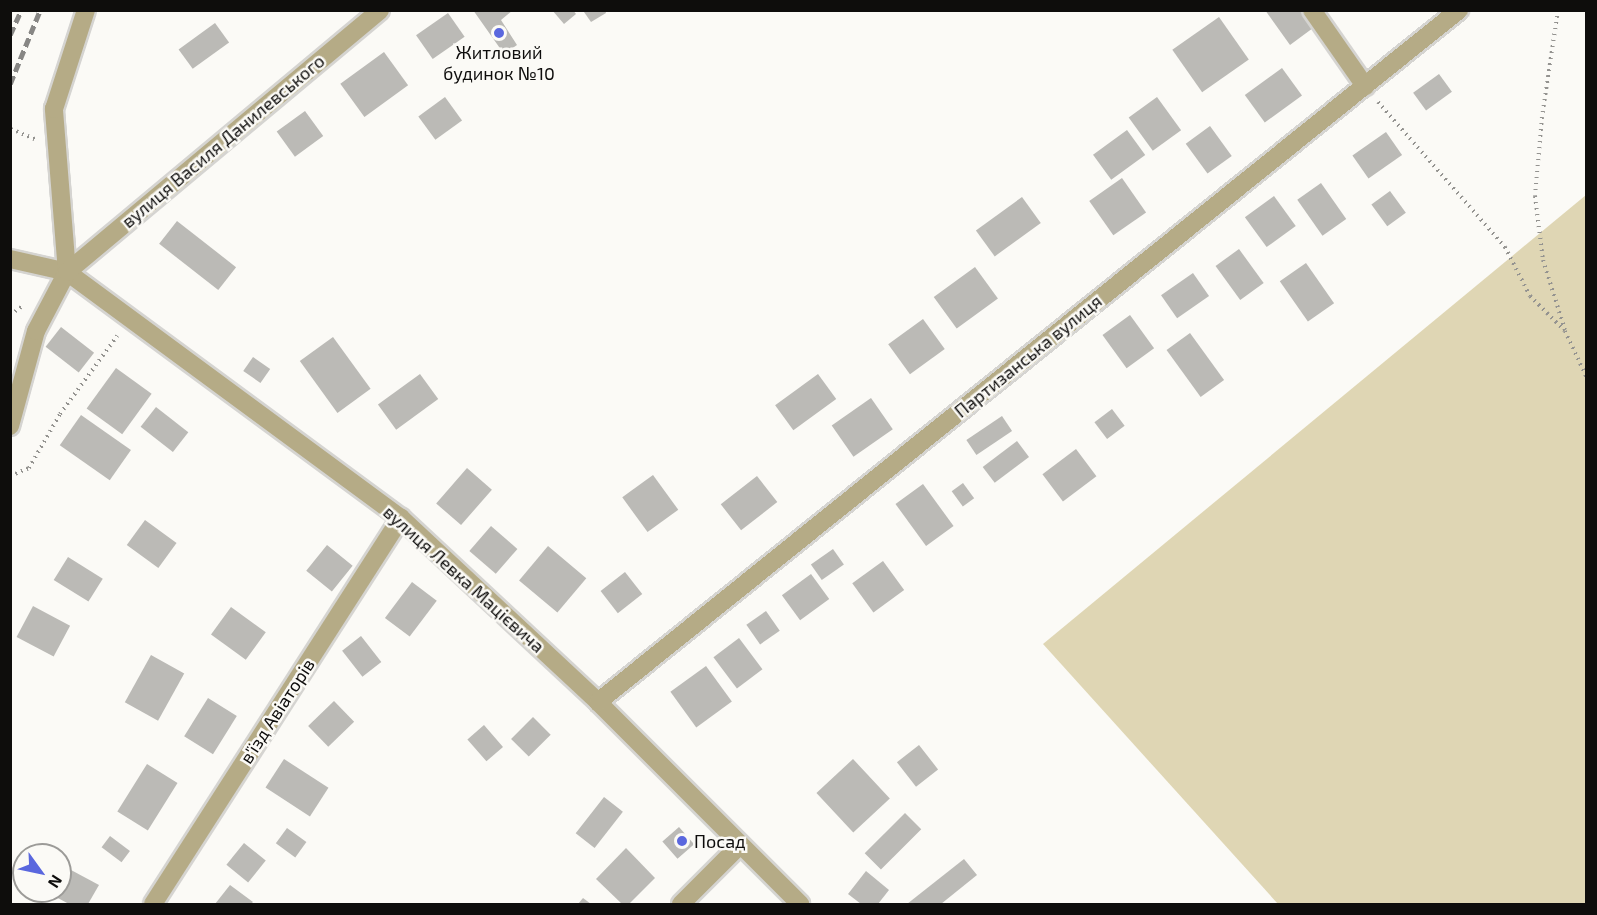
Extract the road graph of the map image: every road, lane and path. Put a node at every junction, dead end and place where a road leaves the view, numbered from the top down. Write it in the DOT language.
graph roads {
  1 [pos="86,10"];
  2 [pos="380,10"];
  3 [pos="1312,10"];
  4 [pos="1459,10"];
  5 [pos="1558,10"];
  6 [pos="1365,86"];
  7 [pos="11,129"];
  8 [pos="17,131"];
  9 [pos="10,259"];
  10 [pos="67,272"];
  11 [pos="129,318"];
  12 [pos="1565,331"];
  13 [pos="1587,376"];
  14 [pos="10,426"];
  15 [pos="10,476"];
  16 [pos="401,518"];
  17 [pos="598,702"];
  18 [pos="740,845"];
  19 [pos="153,904"];
  20 [pos="681,904"];
  21 [pos="800,904"];
  1 -- 10 [label="street"];
  2 -- 10 [label="street, вулиця Василя Данилевського"];
  3 -- 6 [label="street"];
  4 -- 6 [label="street, Партизанська вулиця"];
  5 -- 12 [label="path"];
  6 -- 12 [label="path"];
  6 -- 17 [label="street, Партизанська вулиця"];
  7 -- 8 [label="path"];
  9 -- 10 [label="street"];
  10 -- 11 [label="street, вулиця Левка Мацієвича"];
  10 -- 14 [label="street"];
  11 -- 15 [label="path"];
  11 -- 16 [label="street, вулиця Левка Мацієвича"];
  12 -- 13 [label="path"];
  16 -- 17 [label="street, вулиця Левка Мацієвича"];
  16 -- 19 [label="street, в'їзд Авіаторів"];
  17 -- 18 [label="street, вулиця Левка Мацієвича"];
  18 -- 20 [label="street"];
  18 -- 21 [label="street, вулиця Левка Мацієвича"];
}
